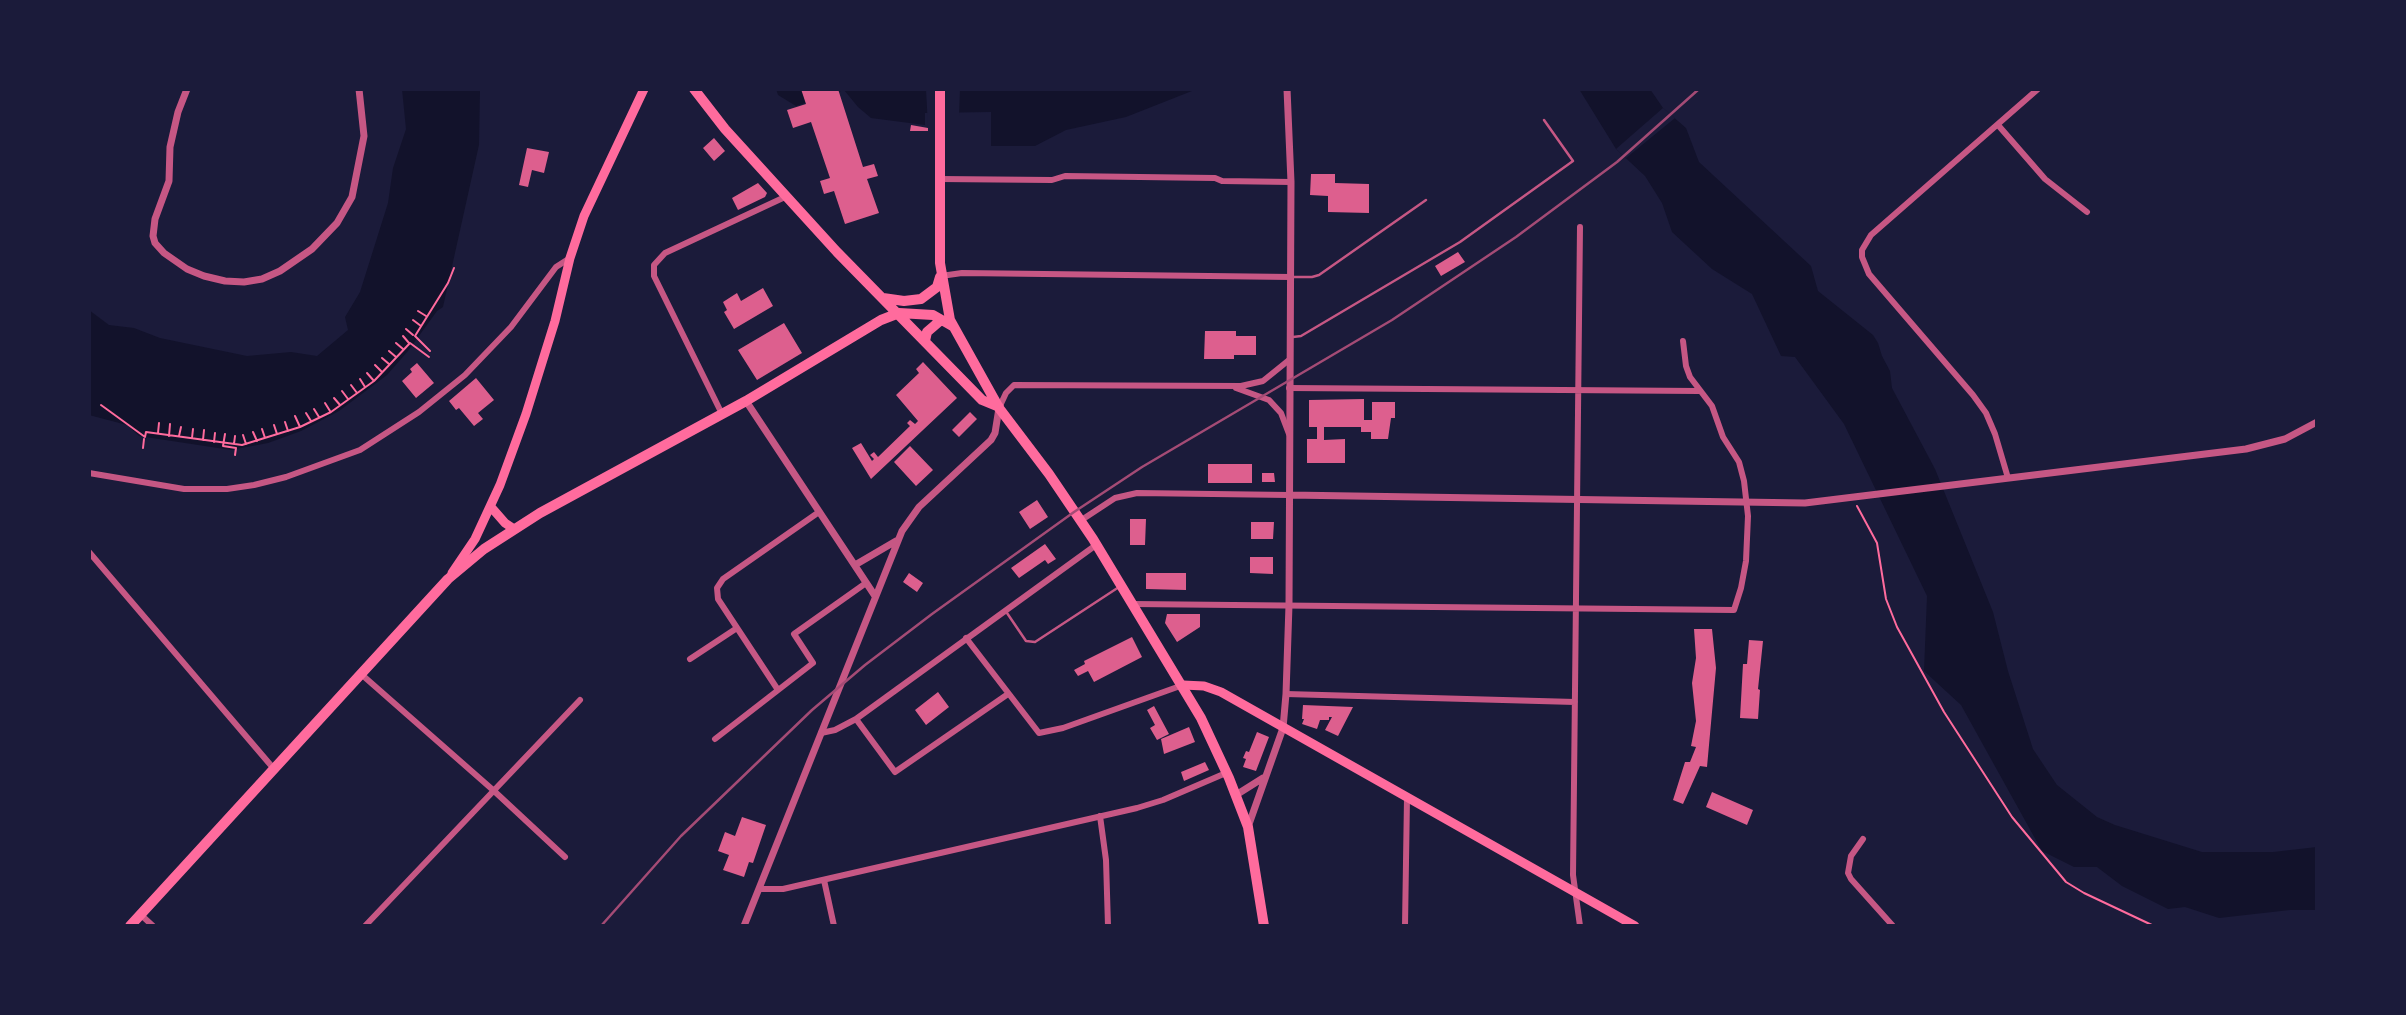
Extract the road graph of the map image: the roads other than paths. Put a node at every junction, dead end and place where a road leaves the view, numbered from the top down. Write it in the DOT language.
graph roads {
  1 [pos="187,89"];
  2 [pos="359,89"];
  3 [pos="644,89"];
  4 [pos="694,89"];
  5 [pos="940,89"];
  6 [pos="1287,89"];
  7 [pos="2038,89"];
  8 [pos="1544,120"];
  9 [pos="1998,125"];
  10 [pos="940,179"];
  11 [pos="1291,182"];
  12 [pos="785,197"];
  13 [pos="1426,200"];
  14 [pos="2087,212"];
  15 [pos="1580,227"];
  16 [pos="570,258"];
  17 [pos="941,276"];
  18 [pos="1291,277"];
  19 [pos="883,298"];
  20 [pos="899,313"];
  21 [pos="942,320"];
  22 [pos="954,327"];
  23 [pos="1290,337"];
  24 [pos="925,341"];
  25 [pos="1683,341"];
  26 [pos="1289,360"];
  27 [pos="1231,387"];
  28 [pos="1289,388"];
  29 [pos="1578,391"];
  30 [pos="1699,391"];
  31 [pos="746,401"];
  32 [pos="999,408"];
  33 [pos="722,414"];
  34 [pos="2317,422"];
  35 [pos="1289,434"];
  36 [pos="89,473"];
  37 [pos="2008,478"];
  38 [pos="1289,495"];
  39 [pos="1576,498"];
  40 [pos="1747,503"];
  41 [pos="491,507"];
  42 [pos="819,512"];
  43 [pos="1080,521"];
  44 [pos="514,529"];
  45 [pos="897,541"];
  46 [pos="1096,545"];
  47 [pos="89,552"];
  48 [pos="855,565"];
  49 [pos="448,579"];
  50 [pos="866,583"];
  51 [pos="1122,586"];
  52 [pos="875,596"];
  53 [pos="1133,604"];
  54 [pos="1289,605"];
  55 [pos="1575,607"];
  56 [pos="1005,610"];
  57 [pos="737,628"];
  58 [pos="966,638"];
  59 [pos="690,659"];
  60 [pos="361,674"];
  61 [pos="1183,685"];
  62 [pos="778,690"];
  63 [pos="1008,694"];
  64 [pos="1286,694"];
  65 [pos="580,700"];
  66 [pos="1575,702"];
  67 [pos="856,719"];
  68 [pos="1283,728"];
  69 [pos="821,733"];
  70 [pos="715,739"];
  71 [pos="274,769"];
  72 [pos="1227,773"];
  73 [pos="1264,777"];
  74 [pos="493,790"];
  75 [pos="1236,795"];
  76 [pos="1408,798"];
  77 [pos="1100,816"];
  78 [pos="1248,827"];
  79 [pos="1863,839"];
  80 [pos="565,857"];
  81 [pos="824,880"];
  82 [pos="759,889"];
  83 [pos="1576,892"];
  84 [pos="141,914"];
  85 [pos="130,926"];
  86 [pos="153,926"];
  87 [pos="365,926"];
  88 [pos="744,926"];
  89 [pos="834,926"];
  90 [pos="1108,926"];
  91 [pos="1264,926"];
  92 [pos="1405,926"];
  93 [pos="1580,926"];
  94 [pos="1635,926"];
  95 [pos="1893,926"];
  1 -- 2 [label="street"];
  3 -- 16 [label="main road"];
  4 -- 12 [label="main road"];
  5 -- 10 [label="main road"];
  6 -- 11 [label="street"];
  7 -- 9 [label="street"];
  8 -- 23 [label="lane"];
  9 -- 14 [label="street"];
  9 -- 37 [label="street"];
  10 -- 11 [label="street"];
  10 -- 17 [label="main road"];
  11 -- 18 [label="street"];
  12 -- 19 [label="main road"];
  12 -- 33 [label="street"];
  13 -- 18 [label="lane"];
  15 -- 29 [label="street"];
  16 -- 36 [label="street"];
  16 -- 41 [label="main road"];
  17 -- 18 [label="street"];
  17 -- 19 [label="main road"];
  17 -- 22 [label="main road"];
  18 -- 23 [label="street"];
  19 -- 20 [label="main road"];
  20 -- 21 [label="main road"];
  20 -- 24 [label="main road"];
  20 -- 31 [label="main road"];
  21 -- 22 [label="main road"];
  21 -- 24 [label="main road"];
  22 -- 32 [label="main road"];
  23 -- 26 [label="street"];
  24 -- 32 [label="main road"];
  25 -- 30 [label="street"];
  26 -- 27 [label="street"];
  26 -- 28 [label="street"];
  27 -- 32 [label="street"];
  27 -- 35 [label="street"];
  28 -- 29 [label="street"];
  28 -- 35 [label="street"];
  29 -- 30 [label="street"];
  29 -- 39 [label="street"];
  30 -- 40 [label="street"];
  31 -- 33 [label="main road"];
  31 -- 42 [label="street"];
  32 -- 43 [label="main road"];
  32 -- 45 [label="street"];
  33 -- 44 [label="main road"];
  34 -- 37 [label="street"];
  35 -- 38 [label="street"];
  37 -- 40 [label="street"];
  38 -- 39 [label="street"];
  38 -- 43 [label="street"];
  38 -- 54 [label="street"];
  39 -- 40 [label="street"];
  39 -- 55 [label="street"];
  40 -- 55 [label="street"];
  41 -- 44 [label="main road"];
  41 -- 49 [label="main road"];
  42 -- 48 [label="street"];
  42 -- 57 [label="street"];
  43 -- 46 [label="main road"];
  44 -- 49 [label="main road"];
  45 -- 48 [label="street"];
  45 -- 52 [label="street"];
  46 -- 51 [label="main road"];
  46 -- 56 [label="street"];
  47 -- 71 [label="street"];
  48 -- 50 [label="street"];
  49 -- 60 [label="main road"];
  50 -- 52 [label="street"];
  50 -- 62 [label="street"];
  51 -- 53 [label="main road"];
  51 -- 56 [label="lane"];
  52 -- 69 [label="street"];
  53 -- 54 [label="street"];
  53 -- 61 [label="main road"];
  54 -- 55 [label="street"];
  54 -- 64 [label="street"];
  55 -- 66 [label="street"];
  56 -- 58 [label="street"];
  57 -- 59 [label="street"];
  57 -- 62 [label="street"];
  58 -- 63 [label="street"];
  58 -- 67 [label="street"];
  60 -- 71 [label="main road"];
  60 -- 74 [label="street"];
  61 -- 63 [label="street"];
  61 -- 68 [label="main road"];
  61 -- 72 [label="main road"];
  62 -- 70 [label="street"];
  63 -- 67 [label="street"];
  64 -- 66 [label="street"];
  64 -- 68 [label="street"];
  65 -- 74 [label="street"];
  66 -- 83 [label="street"];
  67 -- 69 [label="street"];
  68 -- 73 [label="street"];
  68 -- 76 [label="main road"];
  69 -- 82 [label="street"];
  71 -- 84 [label="main road"];
  72 -- 75 [label="main road"];
  72 -- 77 [label="street"];
  73 -- 75 [label="street"];
  73 -- 78 [label="street"];
  74 -- 80 [label="street"];
  74 -- 87 [label="street"];
  75 -- 78 [label="main road"];
  76 -- 83 [label="main road"];
  76 -- 92 [label="street"];
  77 -- 81 [label="street"];
  77 -- 90 [label="street"];
  78 -- 91 [label="main road"];
  79 -- 95 [label="street"];
  81 -- 82 [label="street"];
  81 -- 89 [label="street"];
  82 -- 88 [label="street"];
  83 -- 93 [label="street"];
  83 -- 94 [label="main road"];
  84 -- 85 [label="main road"];
  84 -- 86 [label="street"];
}
